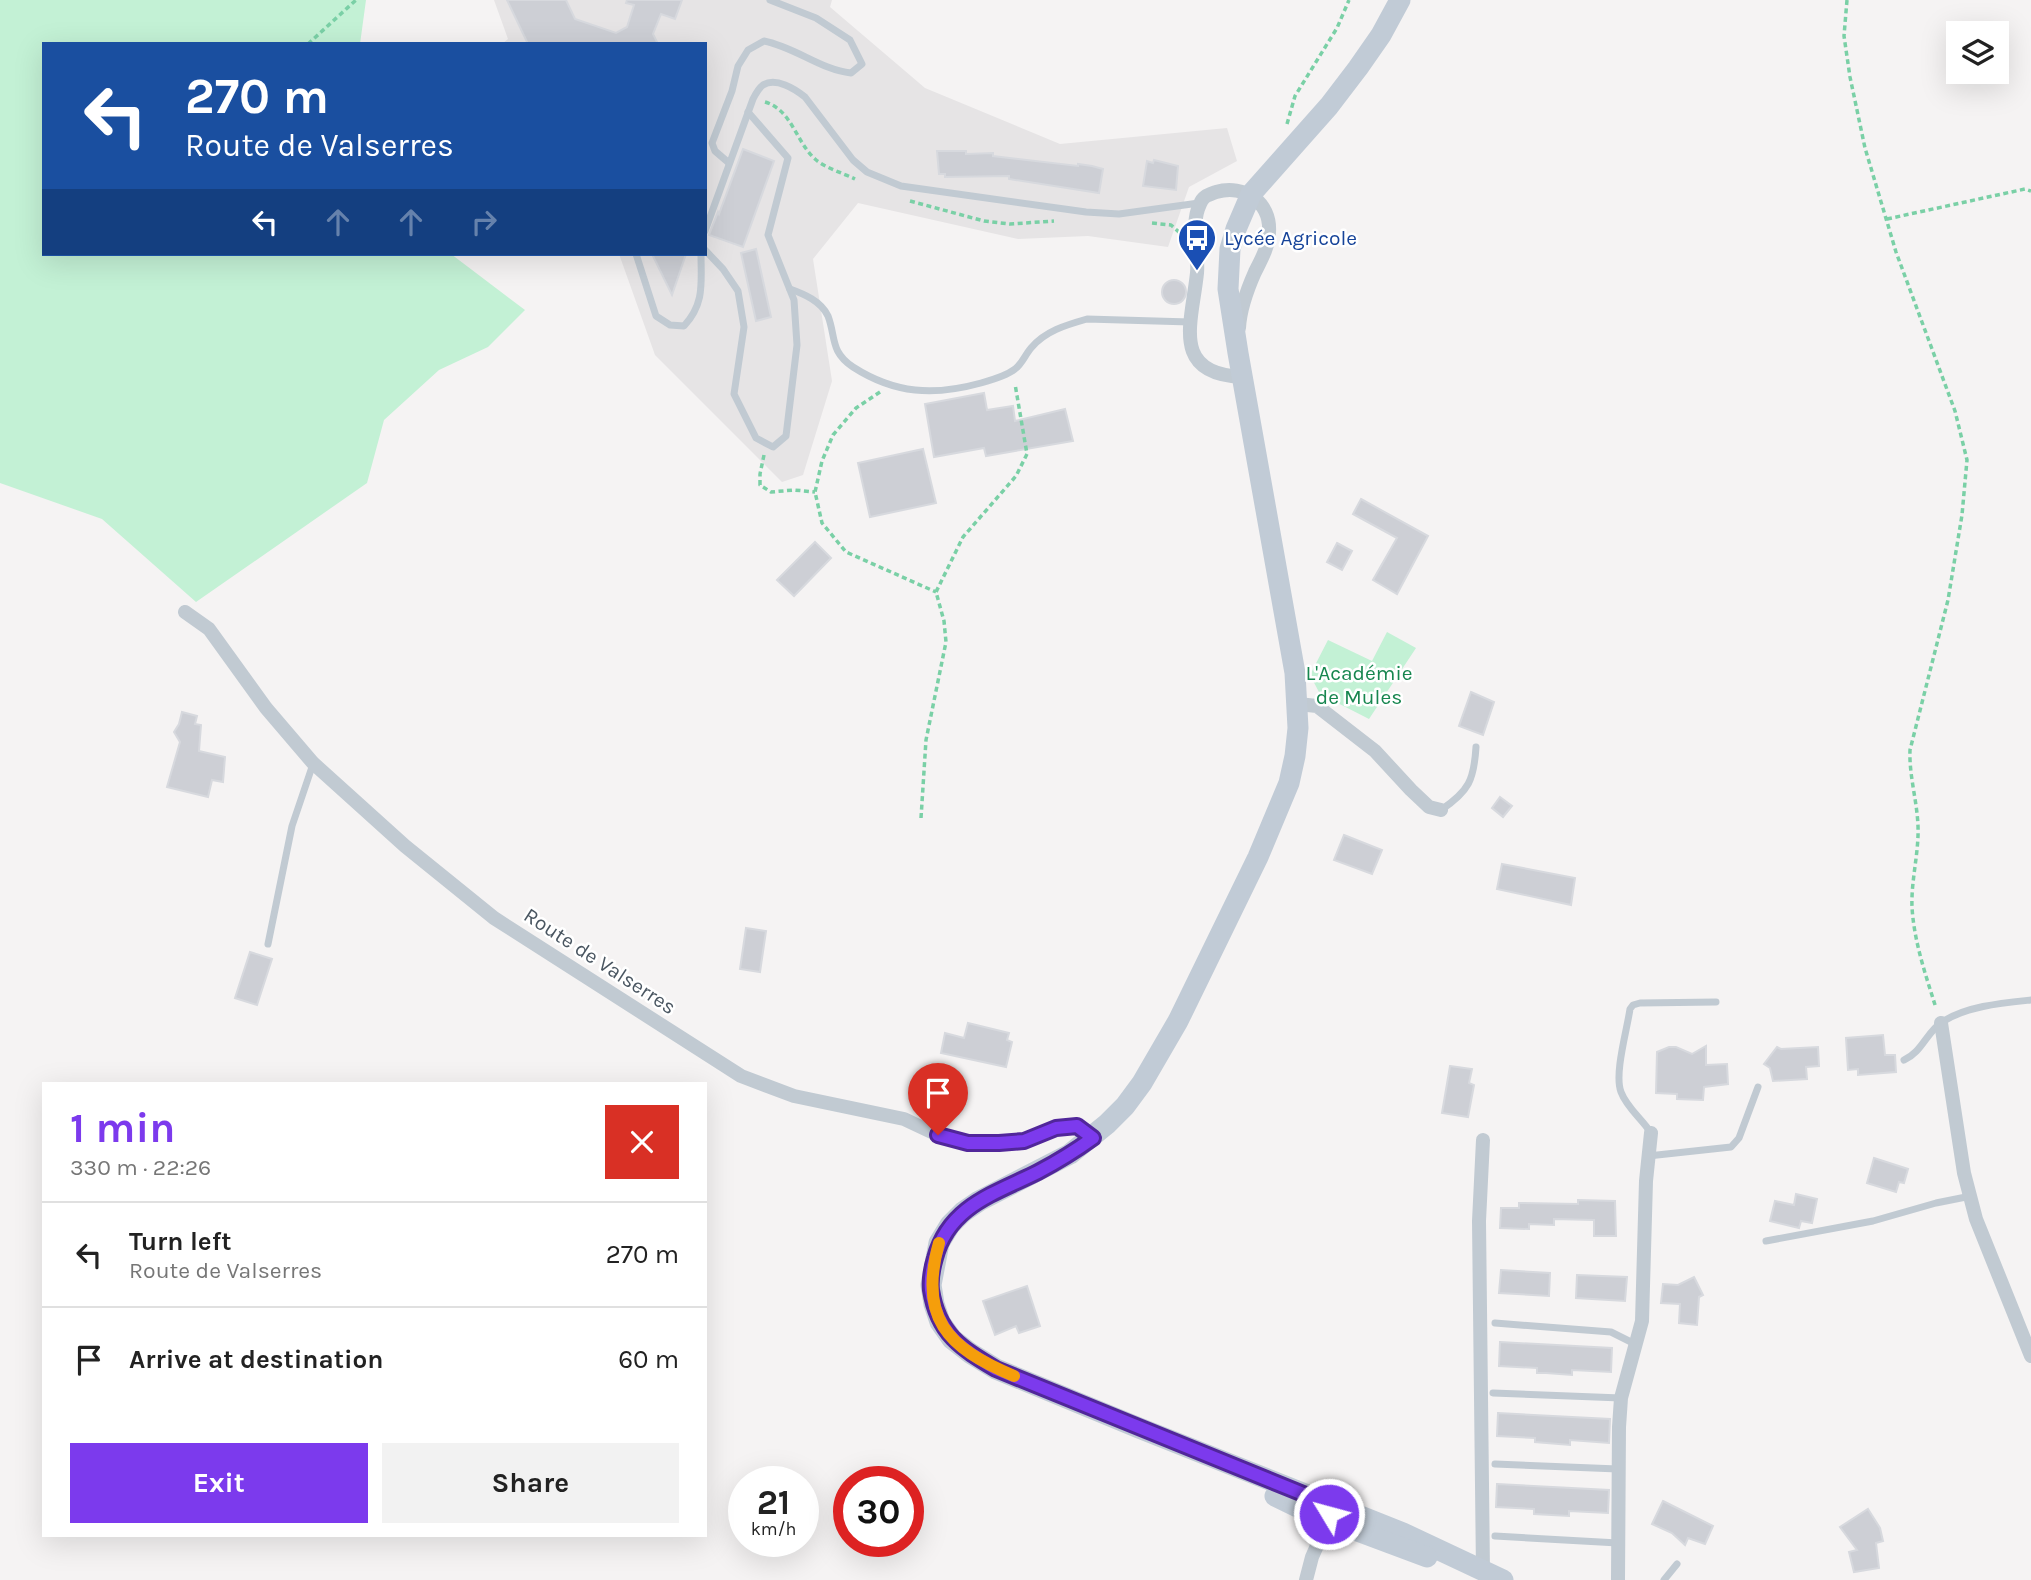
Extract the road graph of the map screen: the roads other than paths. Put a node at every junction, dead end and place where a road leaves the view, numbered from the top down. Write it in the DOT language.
graph roads {
  1 [pos="770,0"];
  2 [pos="1400,0"];
  3 [pos="748,112"];
  4 [pos="729,163"];
  5 [pos="1251,194"];
  6 [pos="1200,203"];
  7 [pos="707,225"];
  8 [pos="707,252"];
  9 [pos="637,256"];
  10 [pos="701,256"];
  11 [pos="790,289"];
  12 [pos="1190,322"];
  13 [pos="1238,353"];
  14 [pos="1242,377"];
  15 [pos="185,612"];
  16 [pos="1298,704"];
  17 [pos="1476,747"];
  18 [pos="313,763"];
  19 [pos="1441,810"];
  20 [pos="268,944"];
  21 [pos="2031,1000"];
  22 [pos="1716,1002"];
  23 [pos="1941,1023"];
  24 [pos="1904,1060"];
  25 [pos="1758,1087"];
  26 [pos="1651,1133"];
  27 [pos="1093,1138"];
  28 [pos="1483,1140"];
  29 [pos="1648,1156"];
  30 [pos="1971,1196"];
  31 [pos="1766,1241"];
  32 [pos="1495,1323"];
  33 [pos="1635,1345"];
  34 [pos="2031,1356"];
  35 [pos="1493,1393"];
  36 [pos="1621,1398"];
  37 [pos="1494,1464"];
  38 [pos="1618,1469"];
  39 [pos="1326,1511"];
  40 [pos="1495,1536"];
  41 [pos="1618,1543"];
  42 [pos="1677,1564"];
  43 [pos="1483,1572"];
  44 [pos="1306,1580"];
  45 [pos="1503,1580"];
  46 [pos="1618,1580"];
  47 [pos="1664,1580"];
  1 -- 4 [label="lane"];
  2 -- 5 [label="street"];
  3 -- 4 [label="lane"];
  3 -- 6 [label="lane"];
  3 -- 11 [label="lane"];
  4 -- 7 [label="lane"];
  5 -- 6 [label="street"];
  5 -- 13 [label="street"];
  5 -- 13 [label="street"];
  6 -- 12 [label="street"];
  8 -- 11 [label="lane"];
  9 -- 10 [label="lane"];
  11 -- 12 [label="lane"];
  12 -- 14 [label="street"];
  13 -- 14 [label="street"];
  14 -- 16 [label="street"];
  15 -- 18 [label="street, Route de Valserres"];
  16 -- 19 [label="street"];
  16 -- 27 [label="street"];
  17 -- 19 [label="lane"];
  18 -- 20 [label="lane"];
  18 -- 27 [label="street, Route de Valserres"];
  21 -- 23 [label="lane"];
  22 -- 26 [label="lane"];
  23 -- 24 [label="lane"];
  23 -- 30 [label="street"];
  25 -- 29 [label="lane"];
  26 -- 29 [label="street"];
  27 -- 39 [label="street"];
  28 -- 43 [label="street"];
  29 -- 33 [label="street"];
  30 -- 31 [label="lane"];
  30 -- 34 [label="street"];
  32 -- 33 [label="lane"];
  33 -- 36 [label="street"];
  35 -- 36 [label="lane"];
  36 -- 38 [label="street"];
  37 -- 38 [label="lane"];
  38 -- 41 [label="street"];
  39 -- 43 [label="street"];
  39 -- 43 [label="street"];
  39 -- 44 [label="street"];
  40 -- 41 [label="lane"];
  41 -- 46 [label="street"];
  42 -- 47 [label="lane"];
  43 -- 45 [label="street"];
}
